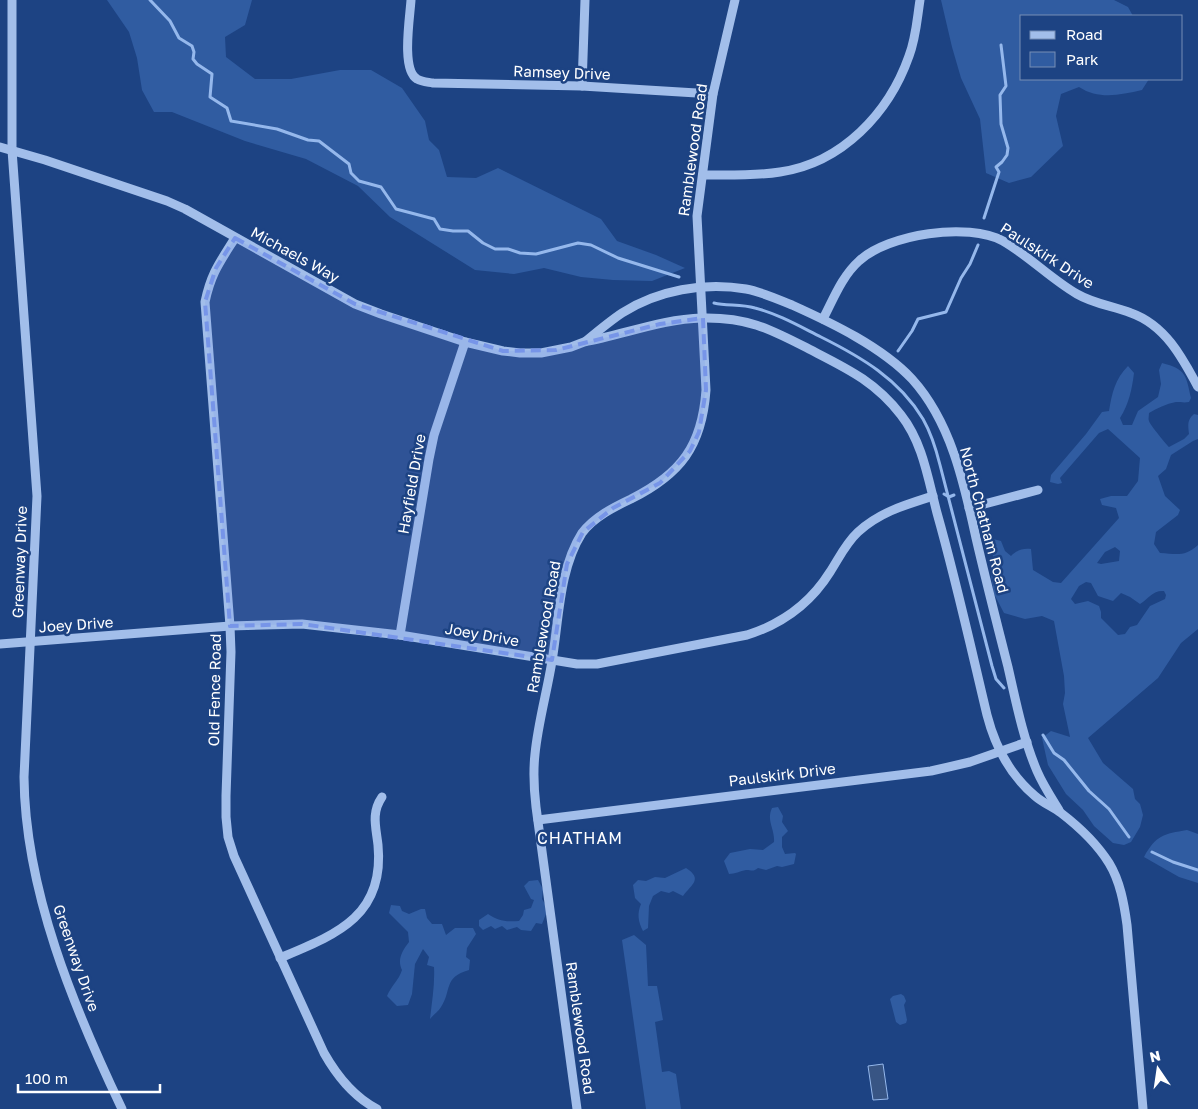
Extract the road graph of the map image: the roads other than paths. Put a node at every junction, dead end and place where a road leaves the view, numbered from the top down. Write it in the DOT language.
graph roads {
  1 [pos="12,0"];
  2 [pos="411,0"];
  3 [pos="585,0"];
  4 [pos="735,0"];
  5 [pos="920,0"];
  6 [pos="582,86"];
  7 [pos="713,94"];
  8 [pos="0,147"];
  9 [pos="12,150"];
  10 [pos="703,175"];
  11 [pos="235,238"];
  12 [pos="700,286"];
  13 [pos="703,318"];
  14 [pos="823,319"];
  15 [pos="465,342"];
  16 [pos="584,342"];
  17 [pos="1195,376"];
  18 [pos="1198,387"];
  19 [pos="1038,490"];
  20 [pos="933,496"];
  21 [pos="969,508"];
  22 [pos="230,626"];
  23 [pos="400,635"];
  24 [pos="31,642"];
  25 [pos="0,644"];
  26 [pos="552,660"];
  27 [pos="1027,742"];
  28 [pos="999,752"];
  29 [pos="382,797"];
  30 [pos="1061,813"];
  31 [pos="538,820"];
  32 [pos="280,958"];
  33 [pos="122,1109"];
  34 [pos="377,1109"];
  35 [pos="577,1109"];
  36 [pos="1143,1109"];
  1 -- 9 [label="street, Greenway Drive"];
  2 -- 6 [label="street, Ramsey Drive"];
  3 -- 6 [label="street"];
  4 -- 7 [label="street, Ramblewood Road"];
  5 -- 10 [label="street"];
  6 -- 7 [label="street, Ramsey Drive"];
  7 -- 10 [label="street, Ramblewood Road"];
  8 -- 9 [label="street, Michaels Way"];
  9 -- 11 [label="street, Michaels Way"];
  9 -- 24 [label="street, Greenway Drive"];
  10 -- 12 [label="street, Ramblewood Road"];
  11 -- 15 [label="street, Michaels Way"];
  11 -- 22 [label="street, Old Fence Road"];
  12 -- 13 [label="street, Ramblewood Road"];
  12 -- 14 [label="street, North Chatham Road"];
  12 -- 16 [label="street, Michaels Way"];
  13 -- 16 [label="street, Michaels Way"];
  13 -- 20 [label="street, North Chatham Road"];
  13 -- 26 [label="street, Ramblewood Road"];
  14 -- 17 [label="street, Paulskirk Drive"];
  14 -- 21 [label="street, North Chatham Road"];
  15 -- 16 [label="street, Michaels Way"];
  15 -- 23 [label="street, Hayfield Drive"];
  17 -- 18 [label="street, Paulskirk Drive"];
  19 -- 21 [label="street"];
  20 -- 26 [label="street, Joey Drive"];
  20 -- 28 [label="street, North Chatham Road"];
  21 -- 27 [label="street, North Chatham Road"];
  22 -- 23 [label="street, Joey Drive"];
  22 -- 24 [label="street, Joey Drive"];
  22 -- 32 [label="street, Old Fence Road"];
  23 -- 26 [label="street, Joey Drive"];
  24 -- 25 [label="street, Joey Drive"];
  24 -- 33 [label="street, Greenway Drive"];
  26 -- 31 [label="street, Ramblewood Road"];
  27 -- 28 [label="street, Paulskirk Drive"];
  27 -- 30 [label="street, North Chatham Road"];
  28 -- 30 [label="street, North Chatham Road"];
  28 -- 31 [label="street, Paulskirk Drive"];
  29 -- 32 [label="street"];
  30 -- 36 [label="street, North Chatham Road"];
  31 -- 35 [label="street, Ramblewood Road"];
  32 -- 34 [label="street, Old Fence Road"];
}
